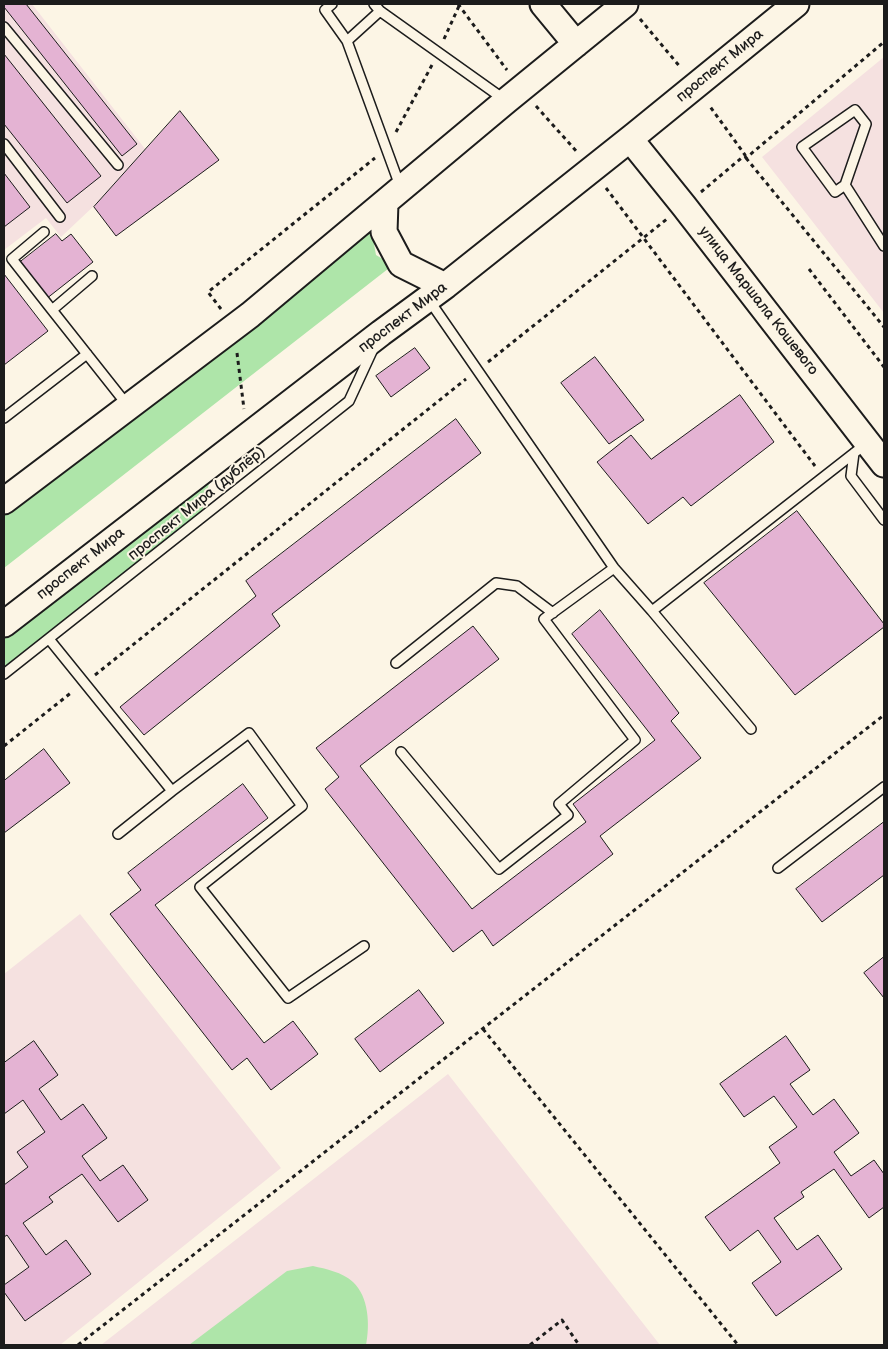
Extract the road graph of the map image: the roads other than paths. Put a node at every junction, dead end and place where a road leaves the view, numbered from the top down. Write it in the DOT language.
graph roads {
  1 [pos="332,4"];
  2 [pos="543,4"];
  3 [pos="554,4"];
  4 [pos="624,4"];
  5 [pos="796,4"];
  6 [pos="377,8"];
  7 [pos="4,27"];
  8 [pos="347,41"];
  9 [pos="580,41"];
  10 [pos="513,94"];
  11 [pos="632,137"];
  12 [pos="4,144"];
  13 [pos="118,165"];
  14 [pos="845,185"];
  15 [pos="393,196"];
  16 [pos="60,217"];
  17 [pos="44,232"];
  18 [pos="884,246"];
  19 [pos="92,276"];
  20 [pos="437,292"];
  21 [pos="52,310"];
  22 [pos="381,333"];
  23 [pos="87,354"];
  24 [pos="128,406"];
  25 [pos="4,418"];
  26 [pos="868,450"];
  27 [pos="884,464"];
  28 [pos="4,500"];
  29 [pos="884,520"];
  30 [pos="614,568"];
  31 [pos="652,611"];
  32 [pos="553,613"];
  33 [pos="4,624"];
  34 [pos="49,639"];
  35 [pos="396,663"];
  36 [pos="4,674"];
  37 [pos="751,729"];
  38 [pos="401,752"];
  39 [pos="884,787"];
  40 [pos="172,791"];
  41 [pos="118,834"];
  42 [pos="778,868"];
  43 [pos="364,946"];
  1 -- 8 [label="lane"];
  2 -- 9 [label="main road"];
  3 -- 9 [label="main road"];
  4 -- 9 [label="main road"];
  5 -- 11 [label="main road, проспект Мира"];
  6 -- 8 [label="lane"];
  6 -- 10 [label="lane"];
  7 -- 13 [label="lane"];
  8 -- 15 [label="lane"];
  9 -- 10 [label="main road"];
  10 -- 15 [label="main road"];
  11 -- 20 [label="main road, проспект Мира"];
  11 -- 26 [label="main road, улица Маршала Кошевого"];
  11 -- 26 [label="main road, улица Маршала Кошевого"];
  12 -- 16 [label="lane"];
  14 -- 14 [label="lane"];
  14 -- 18 [label="lane"];
  15 -- 20 [label="main road"];
  15 -- 24 [label="main road"];
  17 -- 21 [label="lane"];
  19 -- 21 [label="lane"];
  20 -- 22 [label="main road, проспект Мира"];
  20 -- 30 [label="lane"];
  21 -- 23 [label="lane"];
  22 -- 33 [label="main road, проспект Мира"];
  22 -- 34 [label="lane, проспект Мира (дублёр)"];
  23 -- 24 [label="lane"];
  23 -- 25 [label="lane"];
  24 -- 28 [label="main road"];
  26 -- 27 [label="main road, улица Маршала Кошевого"];
  26 -- 29 [label="lane"];
  26 -- 31 [label="lane"];
  30 -- 31 [label="lane"];
  30 -- 32 [label="lane"];
  31 -- 37 [label="lane"];
  32 -- 35 [label="lane"];
  32 -- 38 [label="lane"];
  34 -- 36 [label="lane, проспект Мира (дублёр)"];
  34 -- 40 [label="lane"];
  39 -- 42 [label="lane"];
  40 -- 41 [label="lane"];
  40 -- 43 [label="lane"];
}
